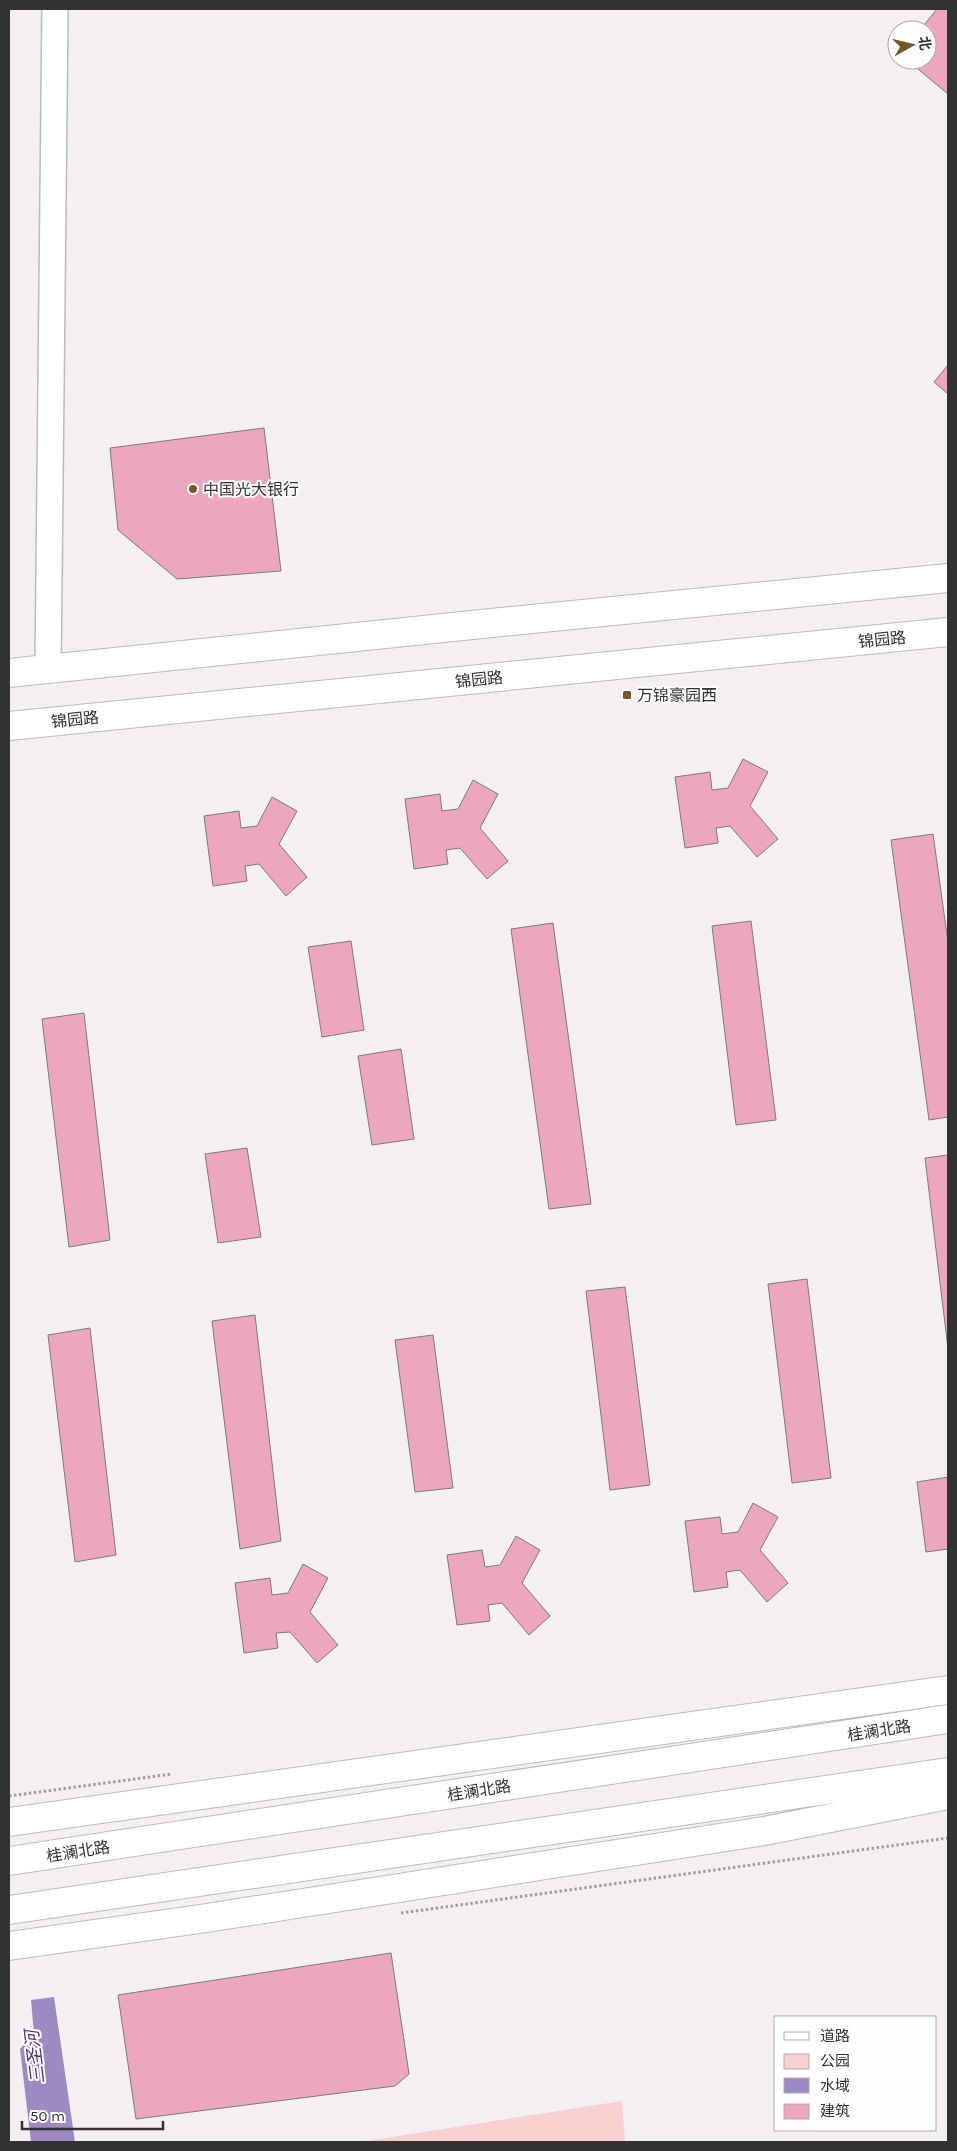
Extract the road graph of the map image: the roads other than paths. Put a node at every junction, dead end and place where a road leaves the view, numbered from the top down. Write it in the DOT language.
graph roads {
  1 [pos="55,9"];
  2 [pos="948,578"];
  3 [pos="948,632"];
  4 [pos="48,669"];
  5 [pos="9,673"];
  6 [pos="9,726"];
  7 [pos="948,1690"];
  8 [pos="948,1720"];
  9 [pos="948,1772"];
  10 [pos="948,1795"];
  11 [pos="9,1822"];
  12 [pos="9,1861"];
  13 [pos="9,1910"];
  14 [pos="9,1946"];
  1 -- 4 [label="street"];
  2 -- 4 [label="main road"];
  3 -- 6 [label="main road, 锦园路"];
  4 -- 5 [label="main road"];
  7 -- 11 [label="main road"];
  8 -- 12 [label="main road, 桂澜北路"];
  9 -- 13 [label="main road"];
  10 -- 14 [label="main road"];
}
